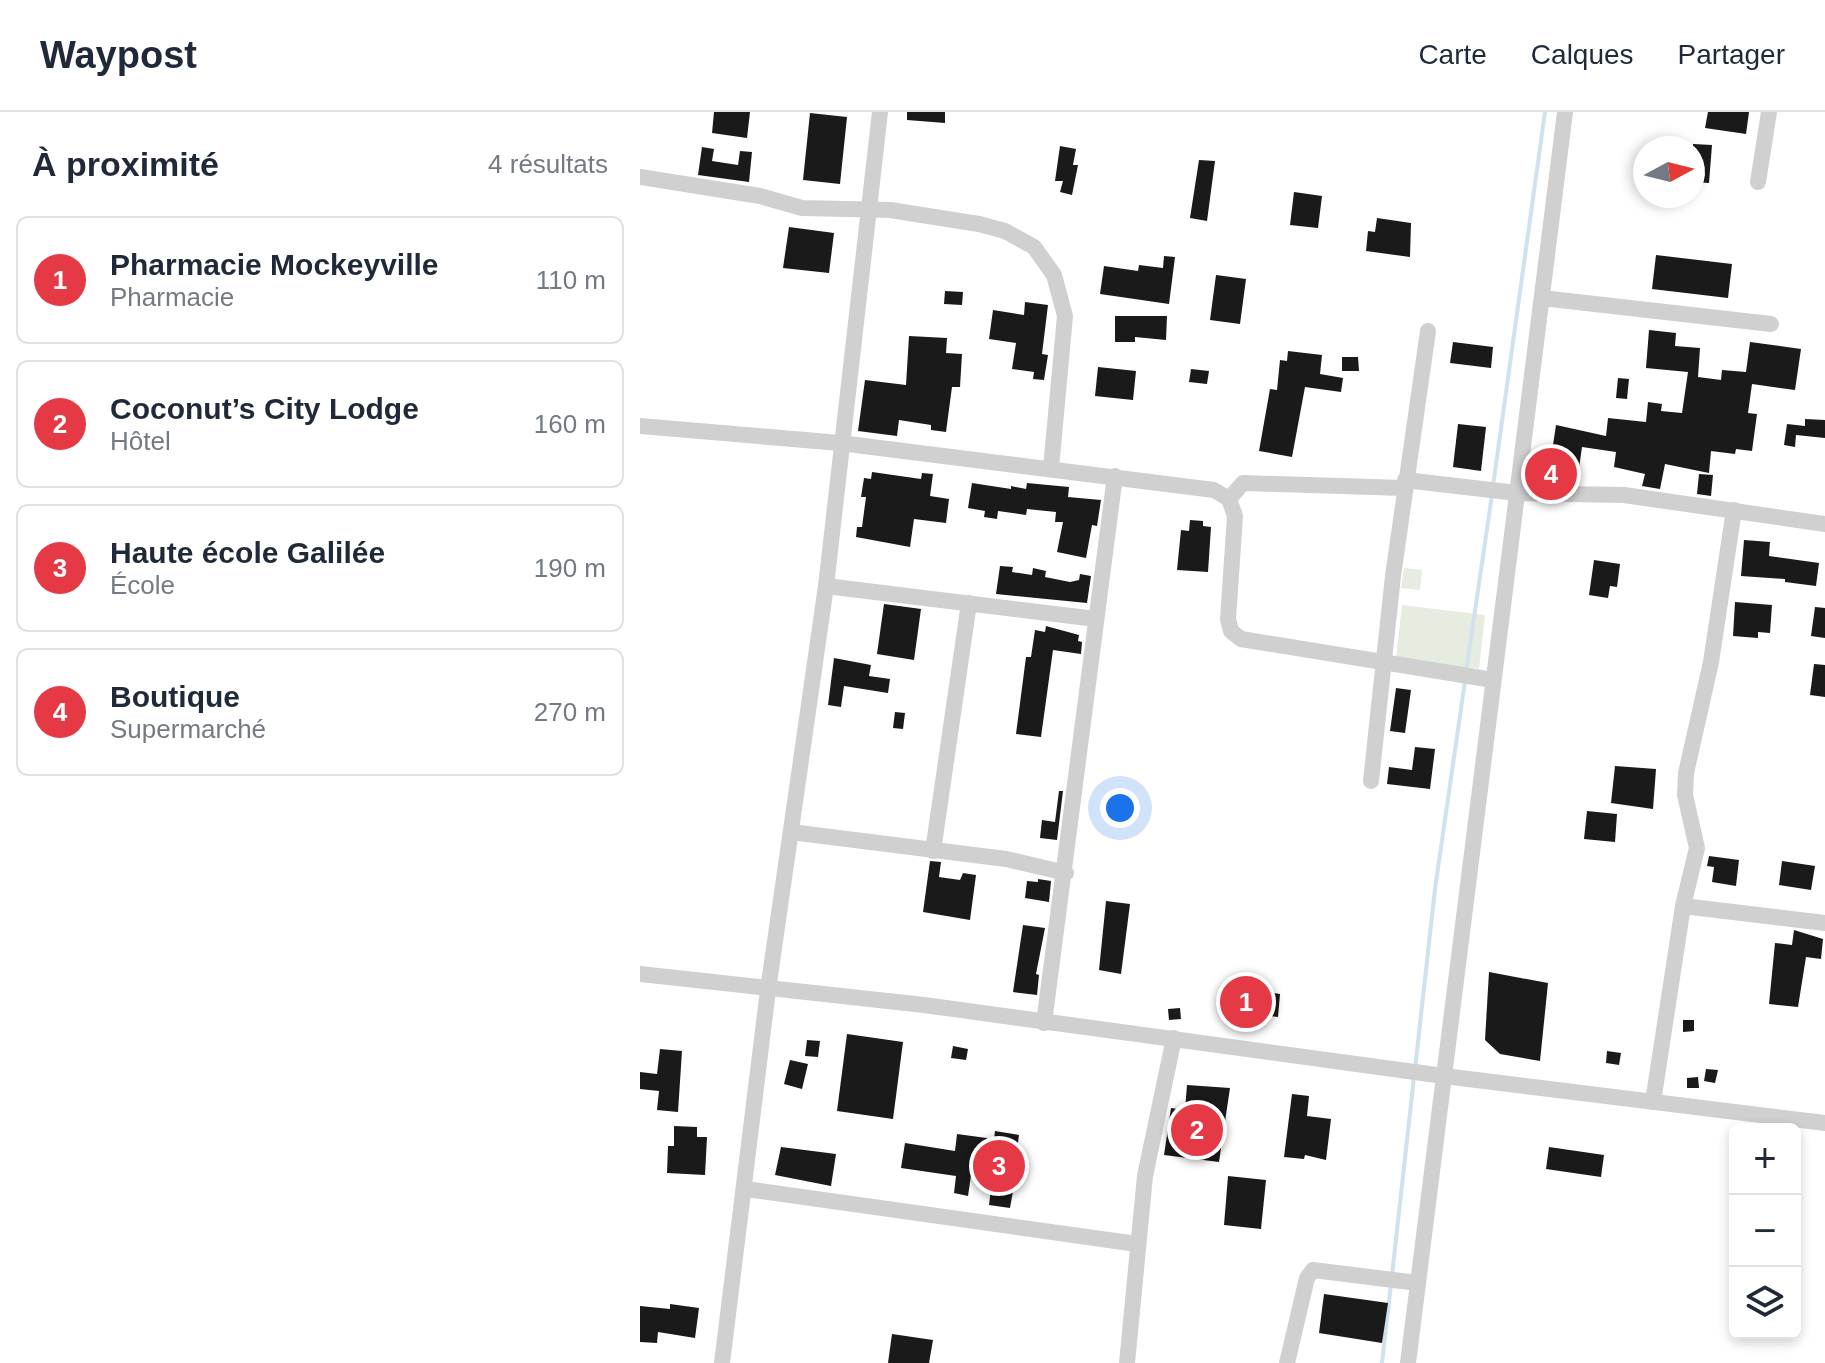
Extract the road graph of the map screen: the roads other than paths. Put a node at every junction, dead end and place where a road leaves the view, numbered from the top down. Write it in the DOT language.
graph roads {
  1 [pos="880,112"];
  2 [pos="1565,112"];
  3 [pos="1769,112"];
  4 [pos="640,177"];
  5 [pos="1758,182"];
  6 [pos="869,210"];
  7 [pos="1542,298"];
  8 [pos="1771,324"];
  9 [pos="1428,331"];
  10 [pos="640,426"];
  11 [pos="840,443"];
  12 [pos="1051,468"];
  13 [pos="1115,476"];
  14 [pos="1404,484"];
  15 [pos="1517,493"];
  16 [pos="1229,499"];
  17 [pos="1734,510"];
  18 [pos="1825,524"];
  19 [pos="826,586"];
  20 [pos="969,603"];
  21 [pos="1096,619"];
  22 [pos="1383,662"];
  23 [pos="1493,680"];
  24 [pos="1371,781"];
  25 [pos="791,832"];
  26 [pos="933,851"];
  27 [pos="1066,873"];
  28 [pos="1683,906"];
  29 [pos="1825,923"];
  30 [pos="640,974"];
  31 [pos="768,990"];
  32 [pos="1044,1023"];
  33 [pos="1174,1038"];
  34 [pos="1444,1076"];
  35 [pos="1653,1102"];
  36 [pos="1825,1123"];
  37 [pos="746,1189"];
  38 [pos="1137,1244"];
  39 [pos="1418,1283"];
  40 [pos="722,1363"];
  41 [pos="1127,1363"];
  42 [pos="1287,1363"];
  43 [pos="1408,1363"];
  1 -- 6 [label="street"];
  2 -- 7 [label="street"];
  3 -- 5 [label="street"];
  4 -- 6 [label="street"];
  6 -- 11 [label="street"];
  6 -- 12 [label="street"];
  7 -- 8 [label="street"];
  7 -- 15 [label="street"];
  9 -- 14 [label="street"];
  10 -- 11 [label="street"];
  11 -- 12 [label="street"];
  11 -- 19 [label="street"];
  12 -- 13 [label="street"];
  13 -- 16 [label="street"];
  13 -- 21 [label="street"];
  14 -- 15 [label="street"];
  14 -- 16 [label="street"];
  14 -- 22 [label="street"];
  15 -- 17 [label="street"];
  15 -- 23 [label="street"];
  16 -- 22 [label="street"];
  17 -- 18 [label="street"];
  17 -- 28 [label="street"];
  19 -- 20 [label="street"];
  19 -- 25 [label="street"];
  20 -- 21 [label="street"];
  20 -- 26 [label="street"];
  21 -- 27 [label="street"];
  22 -- 23 [label="street"];
  22 -- 24 [label="street"];
  23 -- 34 [label="street"];
  25 -- 26 [label="street"];
  25 -- 31 [label="street"];
  26 -- 27 [label="street"];
  27 -- 32 [label="street"];
  28 -- 29 [label="street"];
  28 -- 35 [label="street"];
  30 -- 31 [label="street"];
  31 -- 32 [label="street"];
  31 -- 37 [label="street"];
  32 -- 33 [label="street"];
  33 -- 34 [label="street"];
  33 -- 38 [label="street"];
  34 -- 35 [label="street"];
  34 -- 39 [label="street"];
  35 -- 36 [label="street"];
  37 -- 38 [label="street"];
  37 -- 40 [label="street"];
  38 -- 41 [label="street"];
  39 -- 42 [label="street"];
  39 -- 43 [label="street"];
}
